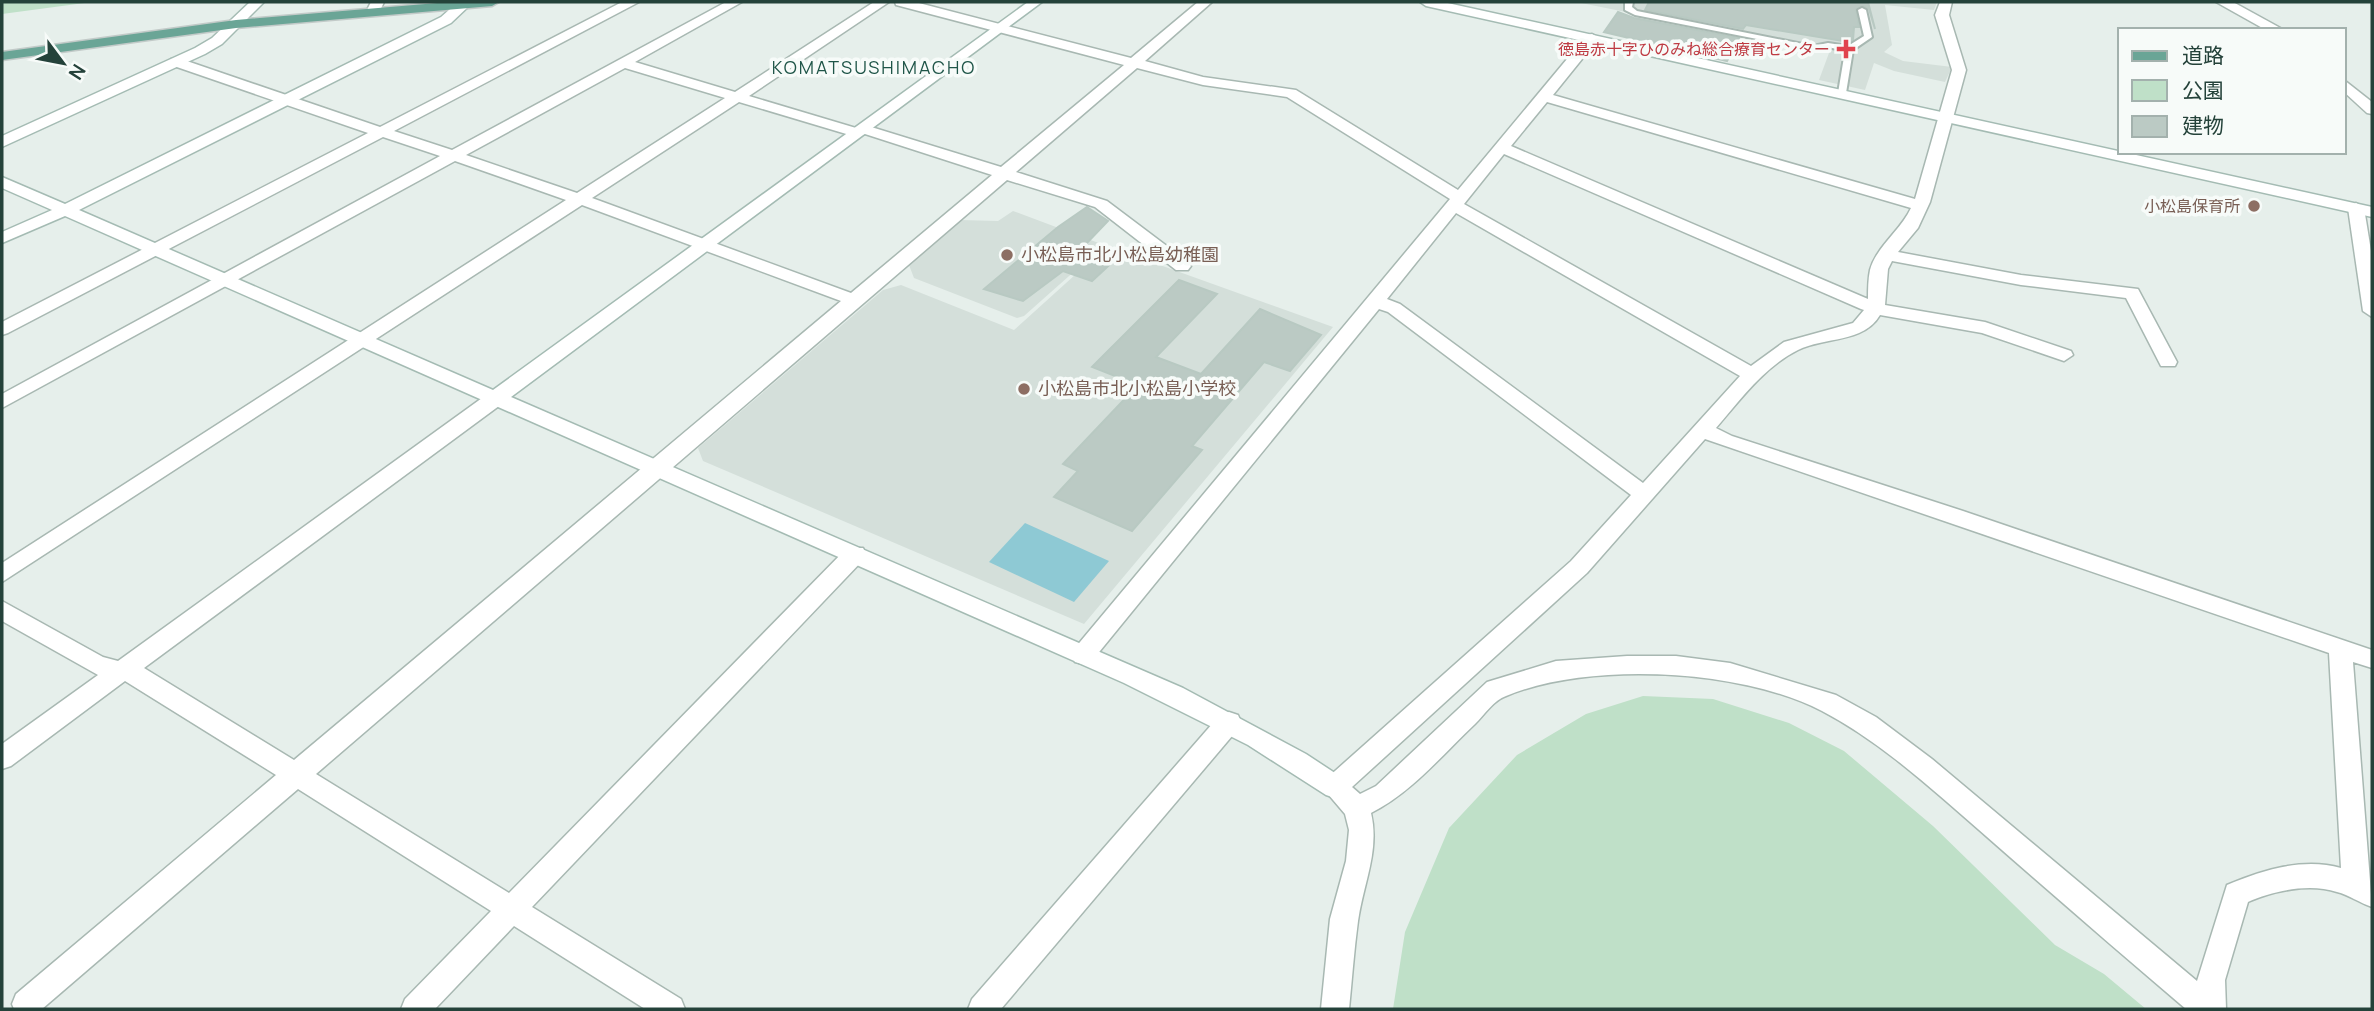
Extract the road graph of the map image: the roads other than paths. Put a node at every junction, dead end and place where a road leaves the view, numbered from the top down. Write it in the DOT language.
graph roads {
  1 [pos="257,2"];
  2 [pos="492,2"];
  3 [pos="632,2"];
  4 [pos="735,2"];
  5 [pos="883,2"];
  6 [pos="901,2"];
  7 [pos="1036,2"];
  8 [pos="1206,2"];
  9 [pos="1426,2"];
  10 [pos="1629,2"];
  11 [pos="1946,2"];
  12 [pos="2223,2"];
  13 [pos="464,3"];
  14 [pos="375,7"];
  15 [pos="1862,10"];
  16 [pos="236,24"];
  17 [pos="1001,28"];
  18 [pos="2273,28"];
  19 [pos="1592,38"];
  20 [pos="1849,49"];
  21 [pos="2,56"];
  22 [pos="176,62"];
  23 [pos="1132,62"];
  24 [pos="624,63"];
  25 [pos="2346,87"];
  26 [pos="1842,93"];
  27 [pos="738,96"];
  28 [pos="1544,97"];
  29 [pos="283,102"];
  30 [pos="2372,110"];
  31 [pos="1944,117"];
  32 [pos="860,131"];
  33 [pos="381,134"];
  34 [pos="2,142"];
  35 [pos="1503,148"];
  36 [pos="452,155"];
  37 [pos="1003,172"];
  38 [pos="2,182"];
  39 [pos="579,200"];
  40 [pos="1457,201"];
  41 [pos="1920,206"];
  42 [pos="68,209"];
  43 [pos="2364,210"];
  44 [pos="2,238"];
  45 [pos="706,244"];
  46 [pos="155,248"];
  47 [pos="1886,255"];
  48 [pos="1182,266"];
  49 [pos="229,280"];
  50 [pos="855,300"];
  51 [pos="1375,301"];
  52 [pos="1874,307"];
  53 [pos="2372,311"];
  54 [pos="2,329"];
  55 [pos="362,341"];
  56 [pos="2064,355"];
  57 [pos="2168,362"];
  58 [pos="1752,375"];
  59 [pos="496,398"];
  60 [pos="2,402"];
  61 [pos="1705,431"];
  62 [pos="657,468"];
  63 [pos="1645,494"];
  64 [pos="855,554"];
  65 [pos="2,574"];
  66 [pos="2,610"];
  67 [pos="2340,648"];
  68 [pos="1083,655"];
  69 [pos="2372,659"];
  70 [pos="120,673"];
  71 [pos="1229,722"];
  72 [pos="2,758"];
  73 [pos="297,776"];
  74 [pos="1335,787"];
  75 [pos="1357,808"];
  76 [pos="2364,891"];
  77 [pos="513,908"];
  78 [pos="26,1004"];
  79 [pos="415,1009"];
  80 [pos="671,1009"];
  81 [pos="982,1009"];
  82 [pos="1335,1009"];
  83 [pos="2210,1009"];
  1 -- 16 [label="street"];
  2 -- 13 [label="main road"];
  3 -- 33 [label="street"];
  4 -- 24 [label="street"];
  5 -- 27 [label="street"];
  6 -- 17 [label="street"];
  7 -- 17 [label="street"];
  8 -- 23 [label="street"];
  9 -- 19 [label="street"];
  10 -- 20 [label="lane"];
  11 -- 31 [label="street"];
  12 -- 18 [label="street"];
  13 -- 14 [label="main road"];
  13 -- 29 [label="street"];
  14 -- 16 [label="main road"];
  15 -- 20 [label="lane"];
  16 -- 21 [label="main road"];
  16 -- 22 [label="street"];
  17 -- 23 [label="street"];
  17 -- 32 [label="street"];
  19 -- 26 [label="street"];
  19 -- 28 [label="street"];
  20 -- 26 [label="lane"];
  22 -- 29 [label="street"];
  22 -- 34 [label="street"];
  23 -- 37 [label="street"];
  23 -- 40 [label="street"];
  24 -- 27 [label="street"];
  24 -- 36 [label="street"];
  25 -- 30 [label="street"];
  26 -- 31 [label="street"];
  27 -- 32 [label="street"];
  27 -- 39 [label="street"];
  28 -- 35 [label="street"];
  28 -- 41 [label="street"];
  29 -- 33 [label="street"];
  29 -- 42 [label="street"];
  31 -- 41 [label="street"];
  31 -- 43 [label="street"];
  32 -- 37 [label="street"];
  32 -- 45 [label="street"];
  33 -- 36 [label="street"];
  33 -- 46 [label="street"];
  35 -- 40 [label="street"];
  35 -- 52 [label="street"];
  36 -- 39 [label="street"];
  36 -- 49 [label="street"];
  37 -- 48 [label="street"];
  37 -- 50 [label="street"];
  38 -- 42 [label="street"];
  39 -- 45 [label="street"];
  39 -- 55 [label="street"];
  40 -- 51 [label="street"];
  40 -- 58 [label="street"];
  41 -- 47 [label="street"];
  42 -- 44 [label="street"];
  42 -- 46 [label="street"];
  43 -- 53 [label="street"];
  45 -- 50 [label="street"];
  45 -- 59 [label="street"];
  46 -- 49 [label="street"];
  46 -- 54 [label="street"];
  47 -- 52 [label="street"];
  47 -- 57 [label="street"];
  49 -- 55 [label="street"];
  49 -- 60 [label="street"];
  50 -- 62 [label="street"];
  51 -- 63 [label="street"];
  51 -- 68 [label="street"];
  52 -- 56 [label="street"];
  52 -- 58 [label="street"];
  55 -- 59 [label="street"];
  55 -- 65 [label="street"];
  58 -- 61 [label="street"];
  59 -- 62 [label="street"];
  59 -- 70 [label="street"];
  61 -- 63 [label="street"];
  61 -- 67 [label="street"];
  62 -- 64 [label="street"];
  62 -- 73 [label="street"];
  63 -- 74 [label="street"];
  64 -- 68 [label="street"];
  64 -- 77 [label="street"];
  66 -- 70 [label="street"];
  67 -- 69 [label="street"];
  67 -- 76 [label="street"];
  68 -- 71 [label="street"];
  70 -- 72 [label="street"];
  70 -- 73 [label="street"];
  71 -- 74 [label="street"];
  71 -- 81 [label="street"];
  73 -- 77 [label="street"];
  73 -- 78 [label="street"];
  74 -- 75 [label="street"];
  75 -- 82 [label="street"];
  75 -- 83 [label="street"];
  76 -- 83 [label="street"];
  77 -- 79 [label="street"];
  77 -- 80 [label="street"];
}
